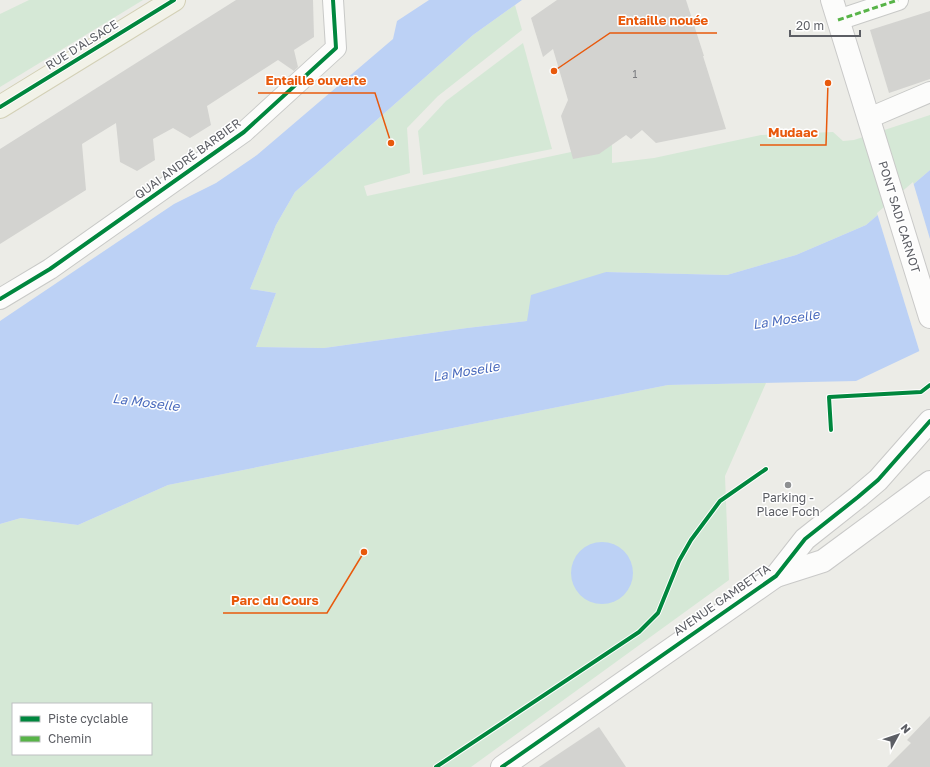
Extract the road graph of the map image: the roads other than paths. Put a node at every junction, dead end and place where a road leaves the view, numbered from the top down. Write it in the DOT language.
graph roads {
  1 [pos="174,0"];
  2 [pos="333,0"];
  3 [pos="898,0"];
  4 [pos="835,10"];
  5 [pos="930,92"];
  6 [pos="0,107"];
  7 [pos="868,118"];
  8 [pos="0,299"];
  9 [pos="930,317"];
  10 [pos="930,421"];
  11 [pos="930,482"];
  12 [pos="776,576"];
  13 [pos="502,767"];
  1 -- 6 [label="main road, RUE D'ALSACE"];
  2 -- 8 [label="street, QUAI ANDRÉ BARBIER"];
  3 -- 4 [label="street"];
  4 -- 7 [label="street, PONT SADI CARNOT"];
  5 -- 7 [label="street"];
  7 -- 9 [label="street, PONT SADI CARNOT"];
  10 -- 12 [label="street, AVENUE GAMBETTA"];
  11 -- 12 [label="street, AVENUE GAMBETTA"];
  12 -- 13 [label="street, AVENUE GAMBETTA"];
}
